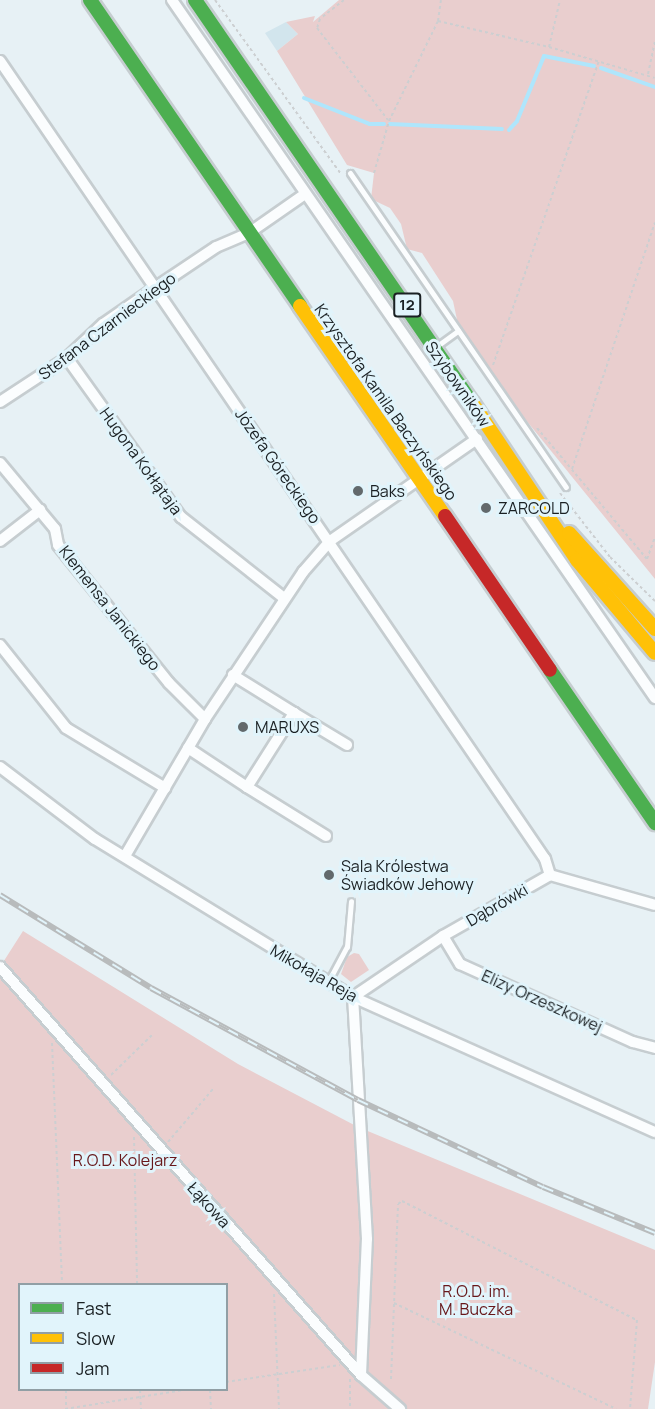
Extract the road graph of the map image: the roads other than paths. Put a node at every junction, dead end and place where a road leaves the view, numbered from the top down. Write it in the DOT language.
graph roads {
  1 [pos="90,0"];
  2 [pos="172,0"];
  3 [pos="195,0"];
  4 [pos="0,61"];
  5 [pos="350,173"];
  6 [pos="305,194"];
  7 [pos="249,233"];
  8 [pos="155,288"];
  9 [pos="459,331"];
  10 [pos="435,346"];
  11 [pos="67,358"];
  12 [pos="0,402"];
  13 [pos="477,439"];
  14 [pos="0,463"];
  15 [pos="420,479"];
  16 [pos="566,487"];
  17 [pos="40,510"];
  18 [pos="552,518"];
  19 [pos="0,541"];
  20 [pos="330,541"];
  21 [pos="284,598"];
  22 [pos="655,630"];
  23 [pos="0,645"];
  24 [pos="655,652"];
  25 [pos="233,675"];
  26 [pos="655,698"];
  27 [pos="294,713"];
  28 [pos="205,719"];
  29 [pos="347,745"];
  30 [pos="188,748"];
  31 [pos="0,766"];
  32 [pos="248,787"];
  33 [pos="165,788"];
  34 [pos="655,823"];
  35 [pos="326,836"];
  36 [pos="125,856"];
  37 [pos="549,875"];
  38 [pos="351,901"];
  39 [pos="655,905"];
  40 [pos="443,936"];
  41 [pos="0,967"];
  42 [pos="328,982"];
  43 [pos="353,996"];
  44 [pos="655,1048"];
  45 [pos="655,1132"];
  46 [pos="361,1374"];
  47 [pos="400,1409"];
  1 -- 7 [label="street, Krzysztofa Kamila Baczyńskiego"];
  2 -- 6 [label="street, Szybowników"];
  3 -- 10 [label="street, Szybowników / 12"];
  4 -- 8 [label="street, Józefa Góreckiego"];
  5 -- 9 [label="lane, Szybowników"];
  6 -- 7 [label="street, Stefana Czarnieckiego"];
  6 -- 13 [label="street, Szybowników"];
  7 -- 8 [label="street, Stefana Czarnieckiego"];
  7 -- 15 [label="street, Krzysztofa Kamila Baczyńskiego"];
  8 -- 11 [label="street, Stefana Czarnieckiego"];
  8 -- 20 [label="street, Józefa Góreckiego"];
  9 -- 10 [label="lane, Szybowników"];
  9 -- 16 [label="lane, Szybowników"];
  10 -- 18 [label="street, Szybowników / 12"];
  11 -- 12 [label="street, Stefana Czarnieckiego"];
  11 -- 21 [label="street, Hugona Kołłątaja"];
  13 -- 15 [label="street"];
  13 -- 26 [label="street, Szybowników"];
  14 -- 17 [label="street, Klemensa Janickiego"];
  15 -- 20 [label="street"];
  15 -- 34 [label="street, Krzysztofa Kamila Baczyńskiego"];
  17 -- 19 [label="street"];
  17 -- 28 [label="street, Klemensa Janickiego"];
  18 -- 22 [label="street, Szybowników / 12"];
  18 -- 24 [label="street, Szybowników / 12"];
  20 -- 21 [label="street"];
  20 -- 37 [label="street, Józefa Góreckiego"];
  21 -- 25 [label="street"];
  23 -- 33 [label="street"];
  25 -- 27 [label="street"];
  25 -- 28 [label="street"];
  27 -- 29 [label="street"];
  27 -- 32 [label="street"];
  28 -- 30 [label="street"];
  30 -- 32 [label="street"];
  30 -- 33 [label="street"];
  31 -- 36 [label="street, Mikołaja Reja"];
  32 -- 35 [label="street"];
  33 -- 36 [label="street"];
  36 -- 42 [label="street, Mikołaja Reja"];
  37 -- 39 [label="street"];
  37 -- 40 [label="street, Dąbrówki"];
  38 -- 42 [label="lane"];
  40 -- 43 [label="street, Dąbrówki"];
  40 -- 44 [label="street, Elizy Orzeszkowej"];
  41 -- 46 [label="street, Łąkowa"];
  42 -- 43 [label="street, Mikołaja Reja"];
  43 -- 45 [label="street, Mikołaja Reja"];
  43 -- 46 [label="street"];
  46 -- 47 [label="street, Łąkowa"];
}
